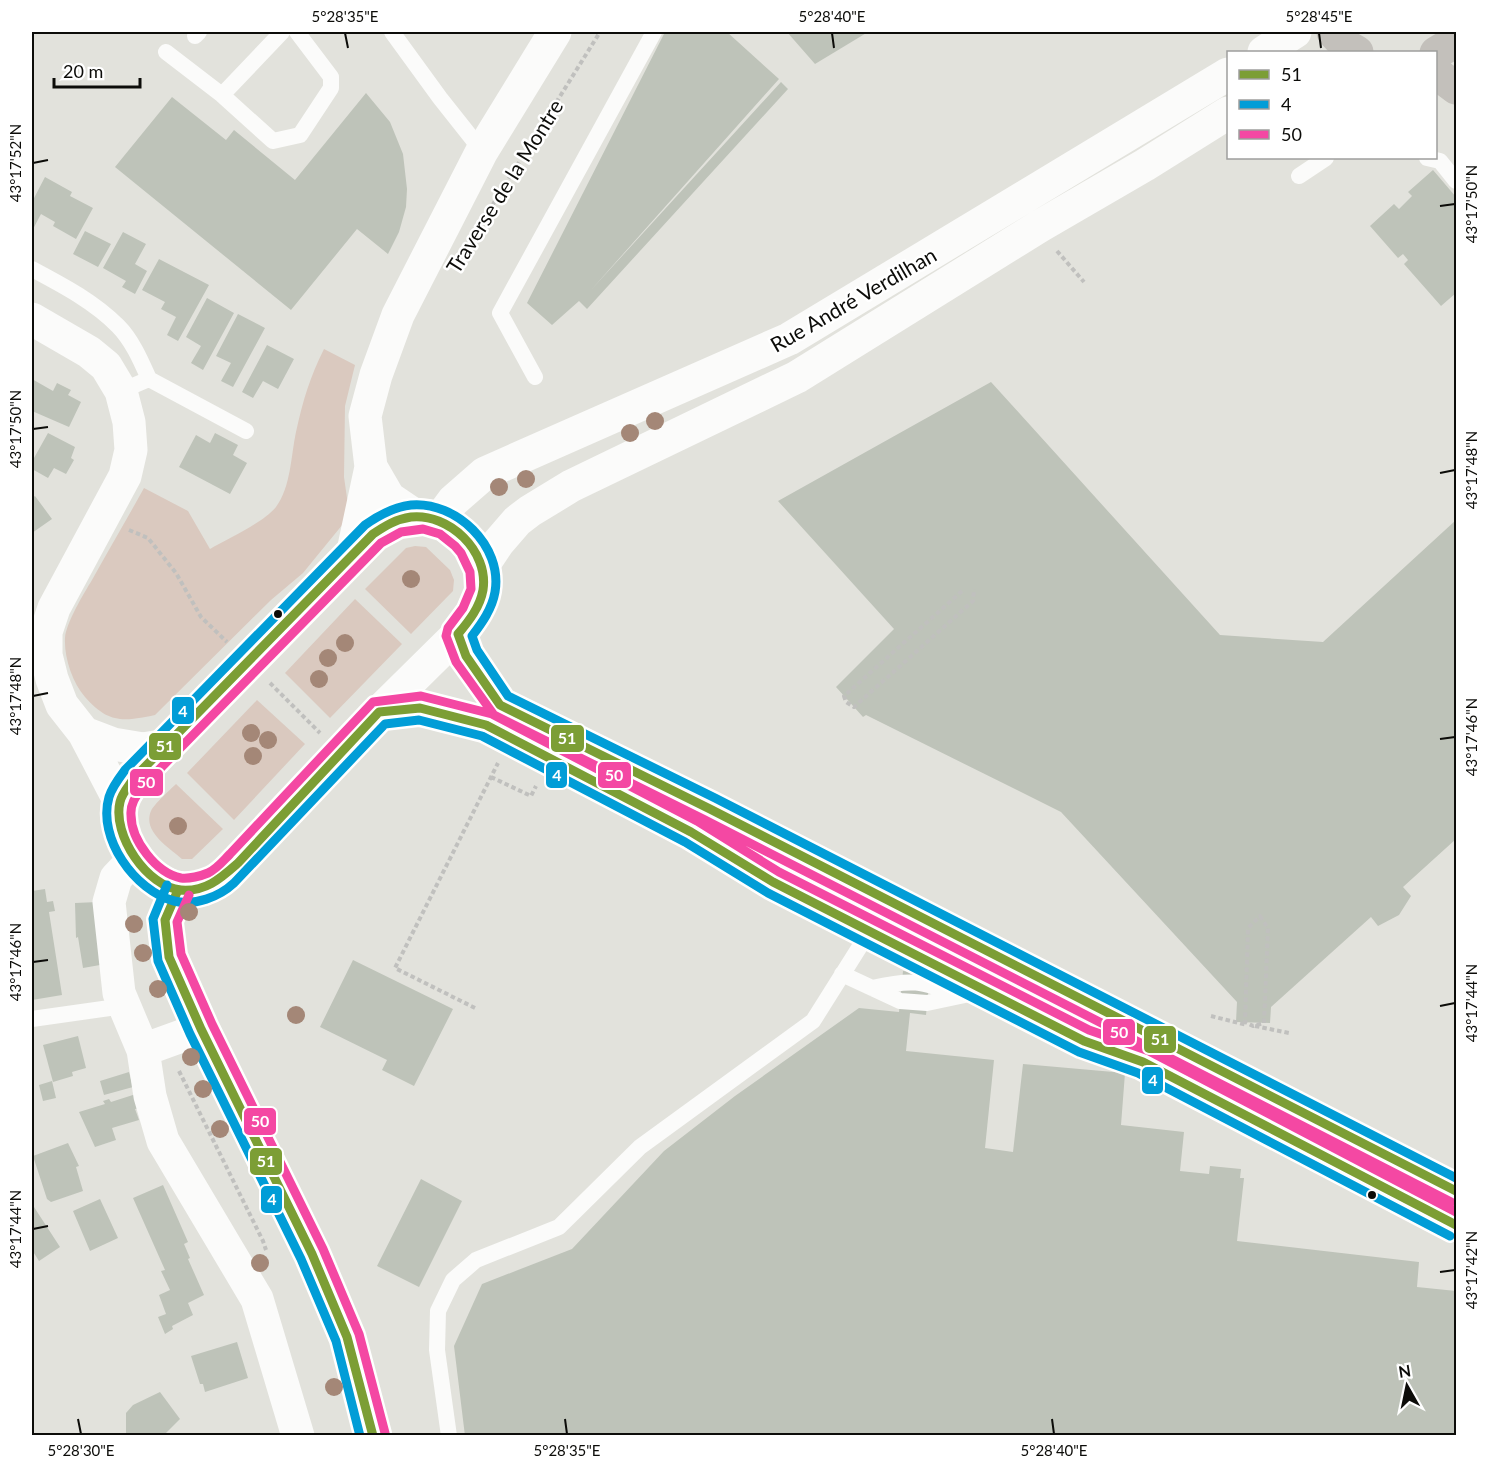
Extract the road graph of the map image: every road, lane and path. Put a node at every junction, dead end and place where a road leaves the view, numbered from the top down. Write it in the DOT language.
graph roads {
  1 [pos="282,32"];
  2 [pos="297,32"];
  3 [pos="393,32"];
  4 [pos="555,32"];
  5 [pos="600,32"];
  6 [pos="654,32"];
  7 [pos="1295,32"];
  8 [pos="1456,35"];
  9 [pos="1265,51"];
  10 [pos="166,52"];
  11 [pos="1437,52"];
  12 [pos="1437,74"];
  13 [pos="1227,75"];
  14 [pos="1456,88"];
  15 [pos="222,95"];
  16 [pos="1227,114"];
  17 [pos="482,151"];
  18 [pos="1324,159"];
  19 [pos="1431,159"];
  20 [pos="1299,176"];
  21 [pos="1456,181"];
  22 [pos="484,219"];
  23 [pos="1055,249"];
  24 [pos="32,269"];
  25 [pos="1084,282"];
  26 [pos="32,319"];
  27 [pos="535,376"];
  28 [pos="135,385"];
  29 [pos="246,431"];
  30 [pos="372,467"];
  31 [pos="428,519"];
  32 [pos="103,520"];
  33 [pos="352,556"];
  34 [pos="482,567"];
  35 [pos="974,589"];
  36 [pos="962,591"];
  37 [pos="458,634"];
  38 [pos="234,648"];
  39 [pos="281,694"];
  40 [pos="379,712"];
  41 [pos="84,732"];
  42 [pos="319,732"];
  43 [pos="167,745"];
  44 [pos="540,777"];
  45 [pos="120,802"];
  46 [pos="135,858"];
  47 [pos="178,890"];
  48 [pos="869,932"];
  49 [pos="843,974"];
  50 [pos="972,993"];
  51 [pos="124,1006"];
  52 [pos="475,1008"];
  53 [pos="1211,1016"];
  54 [pos="32,1019"];
  55 [pos="1253,1026"];
  56 [pos="201,1029"];
  57 [pos="1289,1033"];
  58 [pos="142,1050"];
  59 [pos="1456,1191"];
  60 [pos="1456,1225"];
  61 [pos="298,1436"];
  62 [pos="373,1436"];
  63 [pos="449,1436"];
  1 -- 15 [label="lane"];
  2 -- 15 [label="lane"];
  3 -- 17 [label="lane"];
  4 -- 17 [label="street"];
  5 -- 22 [label="path, Traverse de la Montre"];
  6 -- 27 [label="lane"];
  7 -- 9 [label="street"];
  8 -- 11 [label="main road"];
  10 -- 15 [label="lane"];
  12 -- 14 [label="main road"];
  13 -- 31 [label="street, Rue André Verdilhan"];
  16 -- 34 [label="street, Rue André Verdilhan"];
  17 -- 30 [label="street"];
  18 -- 20 [label="lane"];
  19 -- 21 [label="lane"];
  23 -- 25 [label="path"];
  24 -- 28 [label="lane"];
  26 -- 28 [label="street"];
  28 -- 29 [label="lane"];
  28 -- 32 [label="street"];
  30 -- 31 [label="street"];
  30 -- 33 [label="street"];
  31 -- 33 [label="street"];
  31 -- 34 [label="street"];
  32 -- 38 [label="path"];
  32 -- 41 [label="street"];
  33 -- 43 [label="street"];
  34 -- 37 [label="street"];
  35 -- 36 [label="path"];
  37 -- 40 [label="street"];
  37 -- 59 [label="street"];
  39 -- 42 [label="path"];
  40 -- 47 [label="street"];
  40 -- 48 [label="street"];
  41 -- 43 [label="street"];
  41 -- 45 [label="street"];
  43 -- 45 [label="street"];
  44 -- 52 [label="path"];
  45 -- 46 [label="street"];
  46 -- 47 [label="street"];
  46 -- 51 [label="street"];
  47 -- 56 [label="street"];
  48 -- 49 [label="lane"];
  48 -- 50 [label="street"];
  49 -- 50 [label="lane"];
  49 -- 63 [label="lane"];
  50 -- 60 [label="street"];
  51 -- 54 [label="lane"];
  51 -- 58 [label="street"];
  53 -- 55 [label="path"];
  55 -- 55 [label="path"];
  55 -- 57 [label="path"];
  56 -- 58 [label="street"];
  56 -- 62 [label="street"];
  58 -- 61 [label="street"];
}
